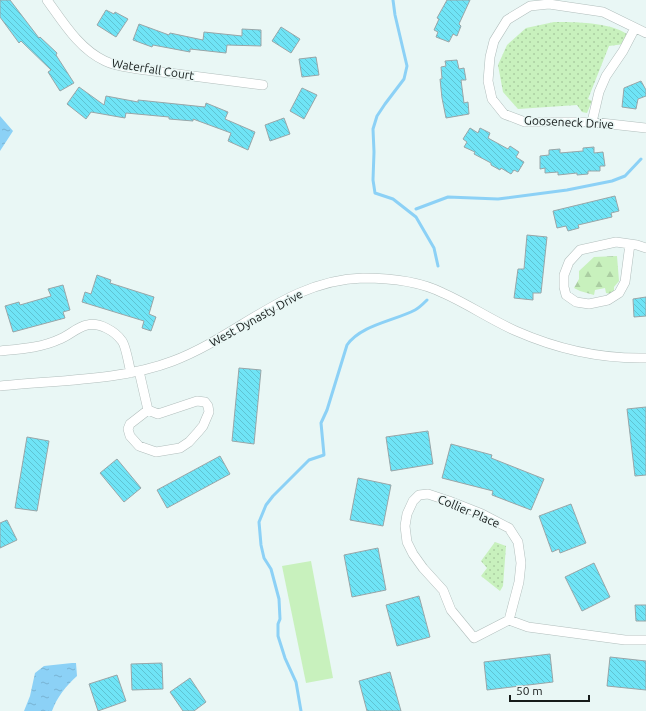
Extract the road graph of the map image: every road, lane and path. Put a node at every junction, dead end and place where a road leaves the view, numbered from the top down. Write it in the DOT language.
graph roads {
  1 [pos="47,0"];
  2 [pos="635,28"];
  3 [pos="646,33"];
  4 [pos="263,85"];
  5 [pos="592,122"];
  6 [pos="646,128"];
  7 [pos="630,244"];
  8 [pos="646,248"];
  9 [pos="0,351"];
  10 [pos="646,358"];
  11 [pos="135,372"];
  12 [pos="0,386"];
  13 [pos="148,410"];
  14 [pos="509,620"];
  15 [pos="646,640"];
  1 -- 4 [label="street, Waterfall Court"];
  2 -- 3 [label="street, Gooseneck Drive"];
  2 -- 5 [label="street"];
  2 -- 5 [label="street, Gooseneck Drive"];
  5 -- 6 [label="street, Gooseneck Drive"];
  7 -- 7 [label="street"];
  7 -- 8 [label="street"];
  9 -- 11 [label="street"];
  10 -- 11 [label="street, West Dynasty Drive"];
  11 -- 12 [label="street, West Dynasty Drive"];
  11 -- 13 [label="street"];
  13 -- 13 [label="street"];
  14 -- 14 [label="street, Collier Place"];
  14 -- 15 [label="street"];
}
